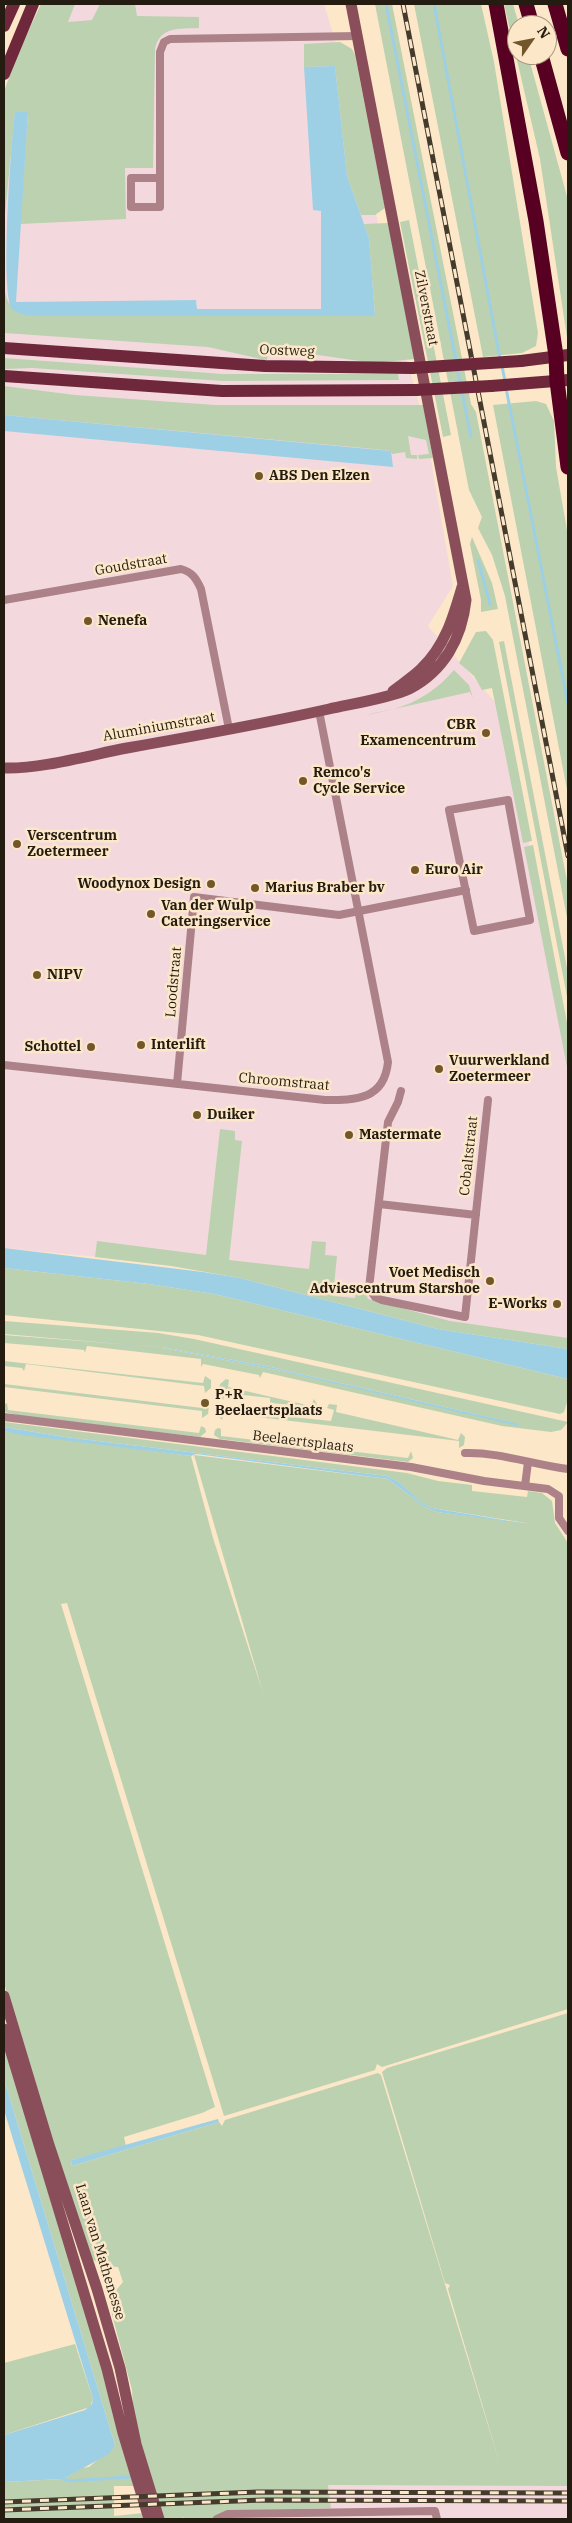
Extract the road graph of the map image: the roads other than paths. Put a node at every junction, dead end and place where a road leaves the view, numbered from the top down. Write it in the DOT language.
graph roads {
  1 [pos="14,4"];
  2 [pos="33,4"];
  3 [pos="351,4"];
  4 [pos="496,4"];
  5 [pos="555,4"];
  6 [pos="4,26"];
  7 [pos="358,36"];
  8 [pos="568,49"];
  9 [pos="544,65"];
  10 [pos="4,74"];
  11 [pos="568,153"];
  12 [pos="160,178"];
  13 [pos="4,348"];
  14 [pos="562,356"];
  15 [pos="4,376"];
  16 [pos="563,381"];
  17 [pos="568,467"];
  18 [pos="4,600"];
  19 [pos="319,711"];
  20 [pos="229,730"];
  21 [pos="4,768"];
  22 [pos="466,890"];
  23 [pos="358,911"];
  24 [pos="4,1065"];
  25 [pos="178,1084"];
  26 [pos="402,1091"];
  27 [pos="488,1100"];
  28 [pos="379,1204"];
  29 [pos="476,1215"];
  30 [pos="4,1417"];
  31 [pos="465,1453"];
  32 [pos="528,1462"];
  33 [pos="568,1469"];
  34 [pos="525,1486"];
  35 [pos="568,1531"];
  36 [pos="4,1996"];
  37 [pos="4,2029"];
  38 [pos="149,2519"];
  39 [pos="158,2519"];
  40 [pos="217,2519"];
  41 [pos="437,2519"];
  1 -- 6 [label="main road"];
  2 -- 10 [label="main road"];
  3 -- 7 [label="street, Zilverstraat"];
  4 -- 14 [label="highway"];
  5 -- 8 [label="highway"];
  7 -- 12 [label="street"];
  7 -- 19 [label="street, Zilverstraat"];
  9 -- 11 [label="highway"];
  12 -- 12 [label="street"];
  13 -- 14 [label="main road, Oostweg, bridge"];
  14 -- 16 [label="highway"];
  15 -- 16 [label="main road, bridge"];
  16 -- 17 [label="highway"];
  18 -- 20 [label="street, Goudstraat"];
  19 -- 20 [label="street, Aluminiumstraat"];
  19 -- 23 [label="street, Chroomstraat"];
  20 -- 21 [label="street, Aluminiumstraat"];
  22 -- 22 [label="street"];
  22 -- 23 [label="street"];
  23 -- 25 [label="street, Loodstraat"];
  23 -- 25 [label="street, Chroomstraat"];
  24 -- 25 [label="street, Chroomstraat"];
  26 -- 28 [label="street, Cobaltstraat"];
  27 -- 29 [label="street, Cobaltstraat"];
  28 -- 29 [label="street, Cobaltstraat"];
  28 -- 29 [label="street, Cobaltstraat"];
  30 -- 34 [label="street, Beelaertsplaats"];
  31 -- 32 [label="street"];
  32 -- 33 [label="street"];
  32 -- 34 [label="street"];
  34 -- 35 [label="street, Beelaertsplaats"];
  36 -- 39 [label="street, Laan van Mathenesse"];
  37 -- 38 [label="street, Laan van Mathenesse"];
  40 -- 41 [label="street"];
}
